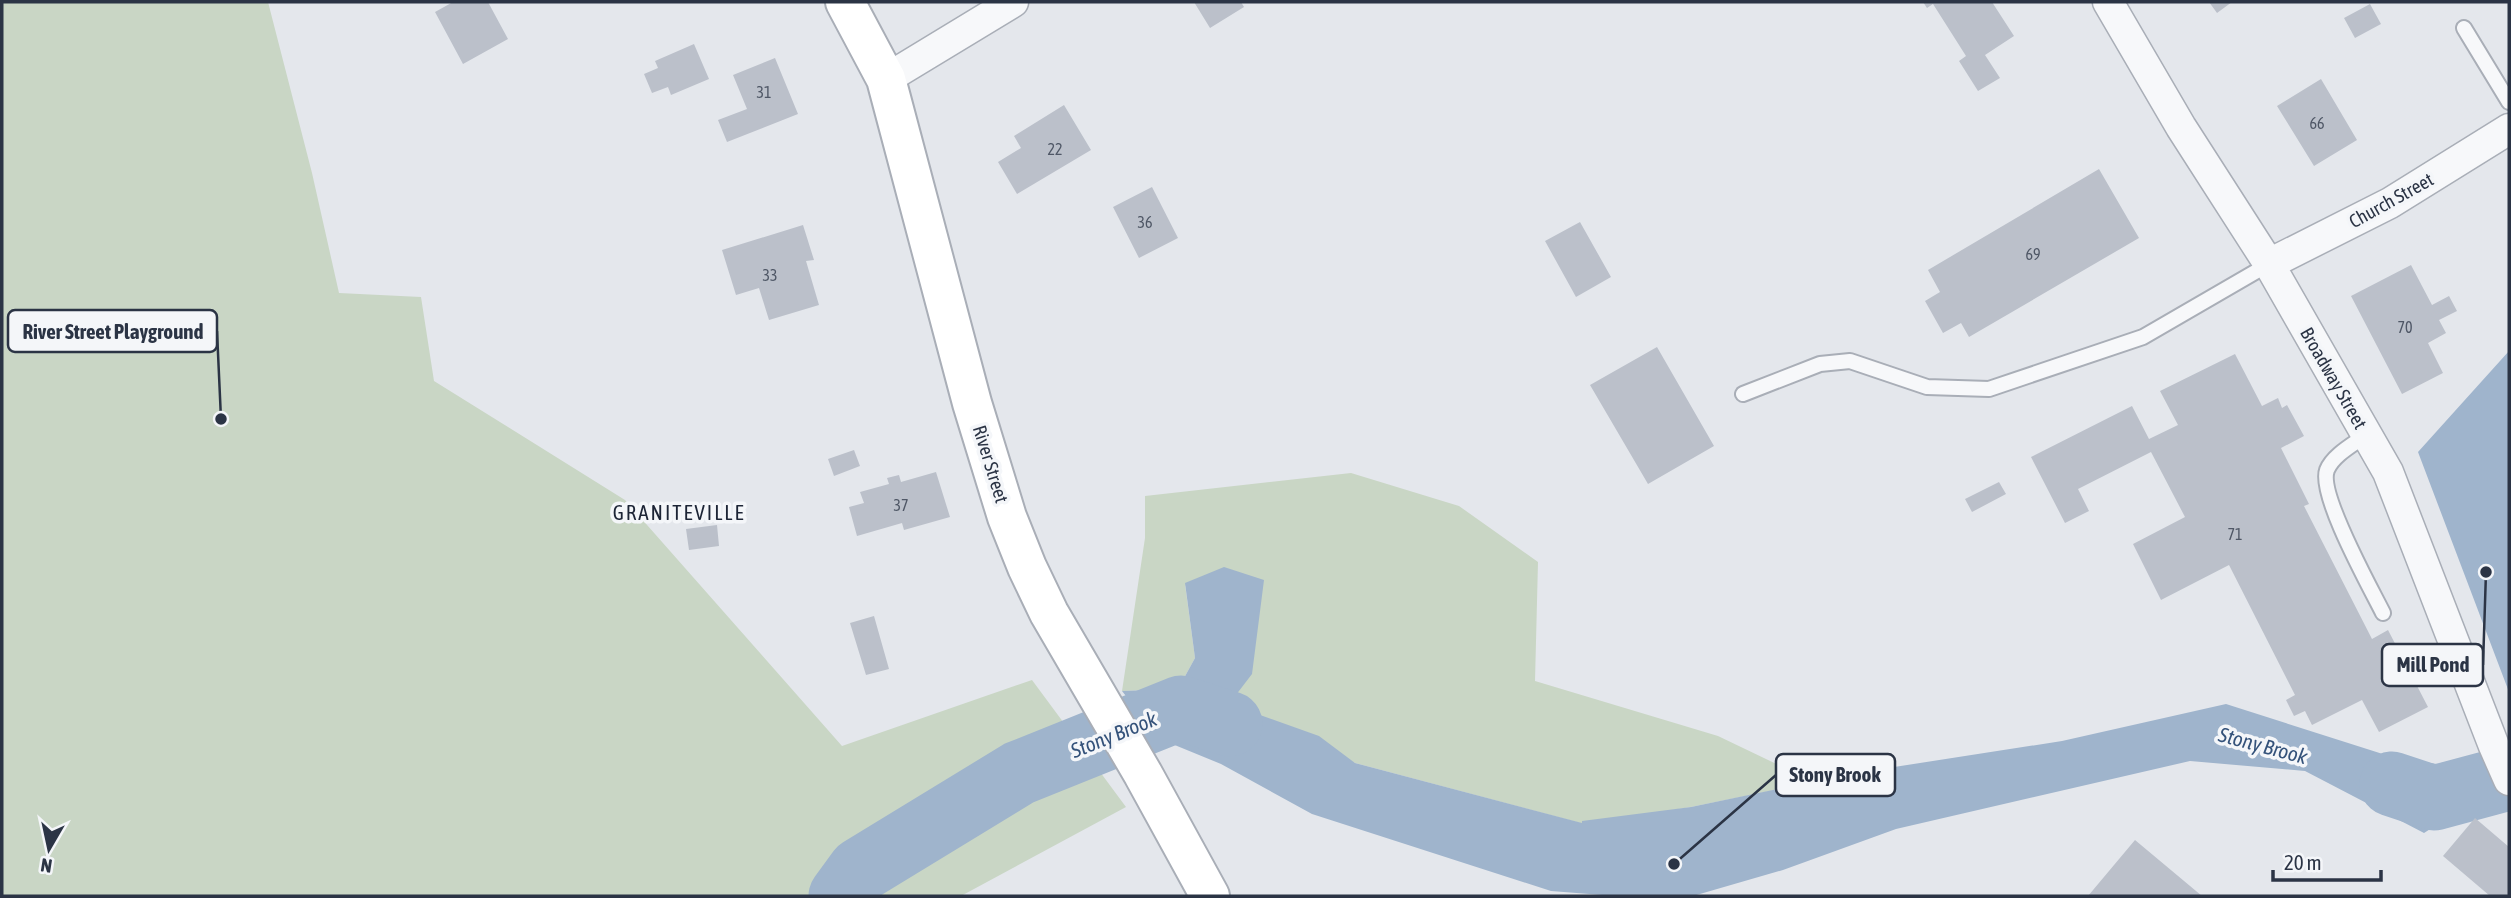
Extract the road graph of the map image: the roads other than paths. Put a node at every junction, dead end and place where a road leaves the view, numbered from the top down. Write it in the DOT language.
graph roads {
  1 [pos="845,2"];
  2 [pos="1013,2"];
  3 [pos="2108,2"];
  4 [pos="2464,28"];
  5 [pos="886,79"];
  6 [pos="2509,102"];
  7 [pos="2509,130"];
  8 [pos="2269,264"];
  9 [pos="1743,394"];
  10 [pos="2366,435"];
  11 [pos="2383,613"];
  12 [pos="2509,780"];
  13 [pos="1210,896"];
  1 -- 5 [label="main road, River Street"];
  2 -- 5 [label="street"];
  3 -- 8 [label="street, Broadway Street"];
  4 -- 6 [label="lane"];
  5 -- 13 [label="main road, River Street"];
  7 -- 8 [label="street, Church Street"];
  8 -- 9 [label="lane"];
  8 -- 10 [label="street, Broadway Street"];
  10 -- 11 [label="lane"];
  10 -- 12 [label="street, Broadway Street"];
}
